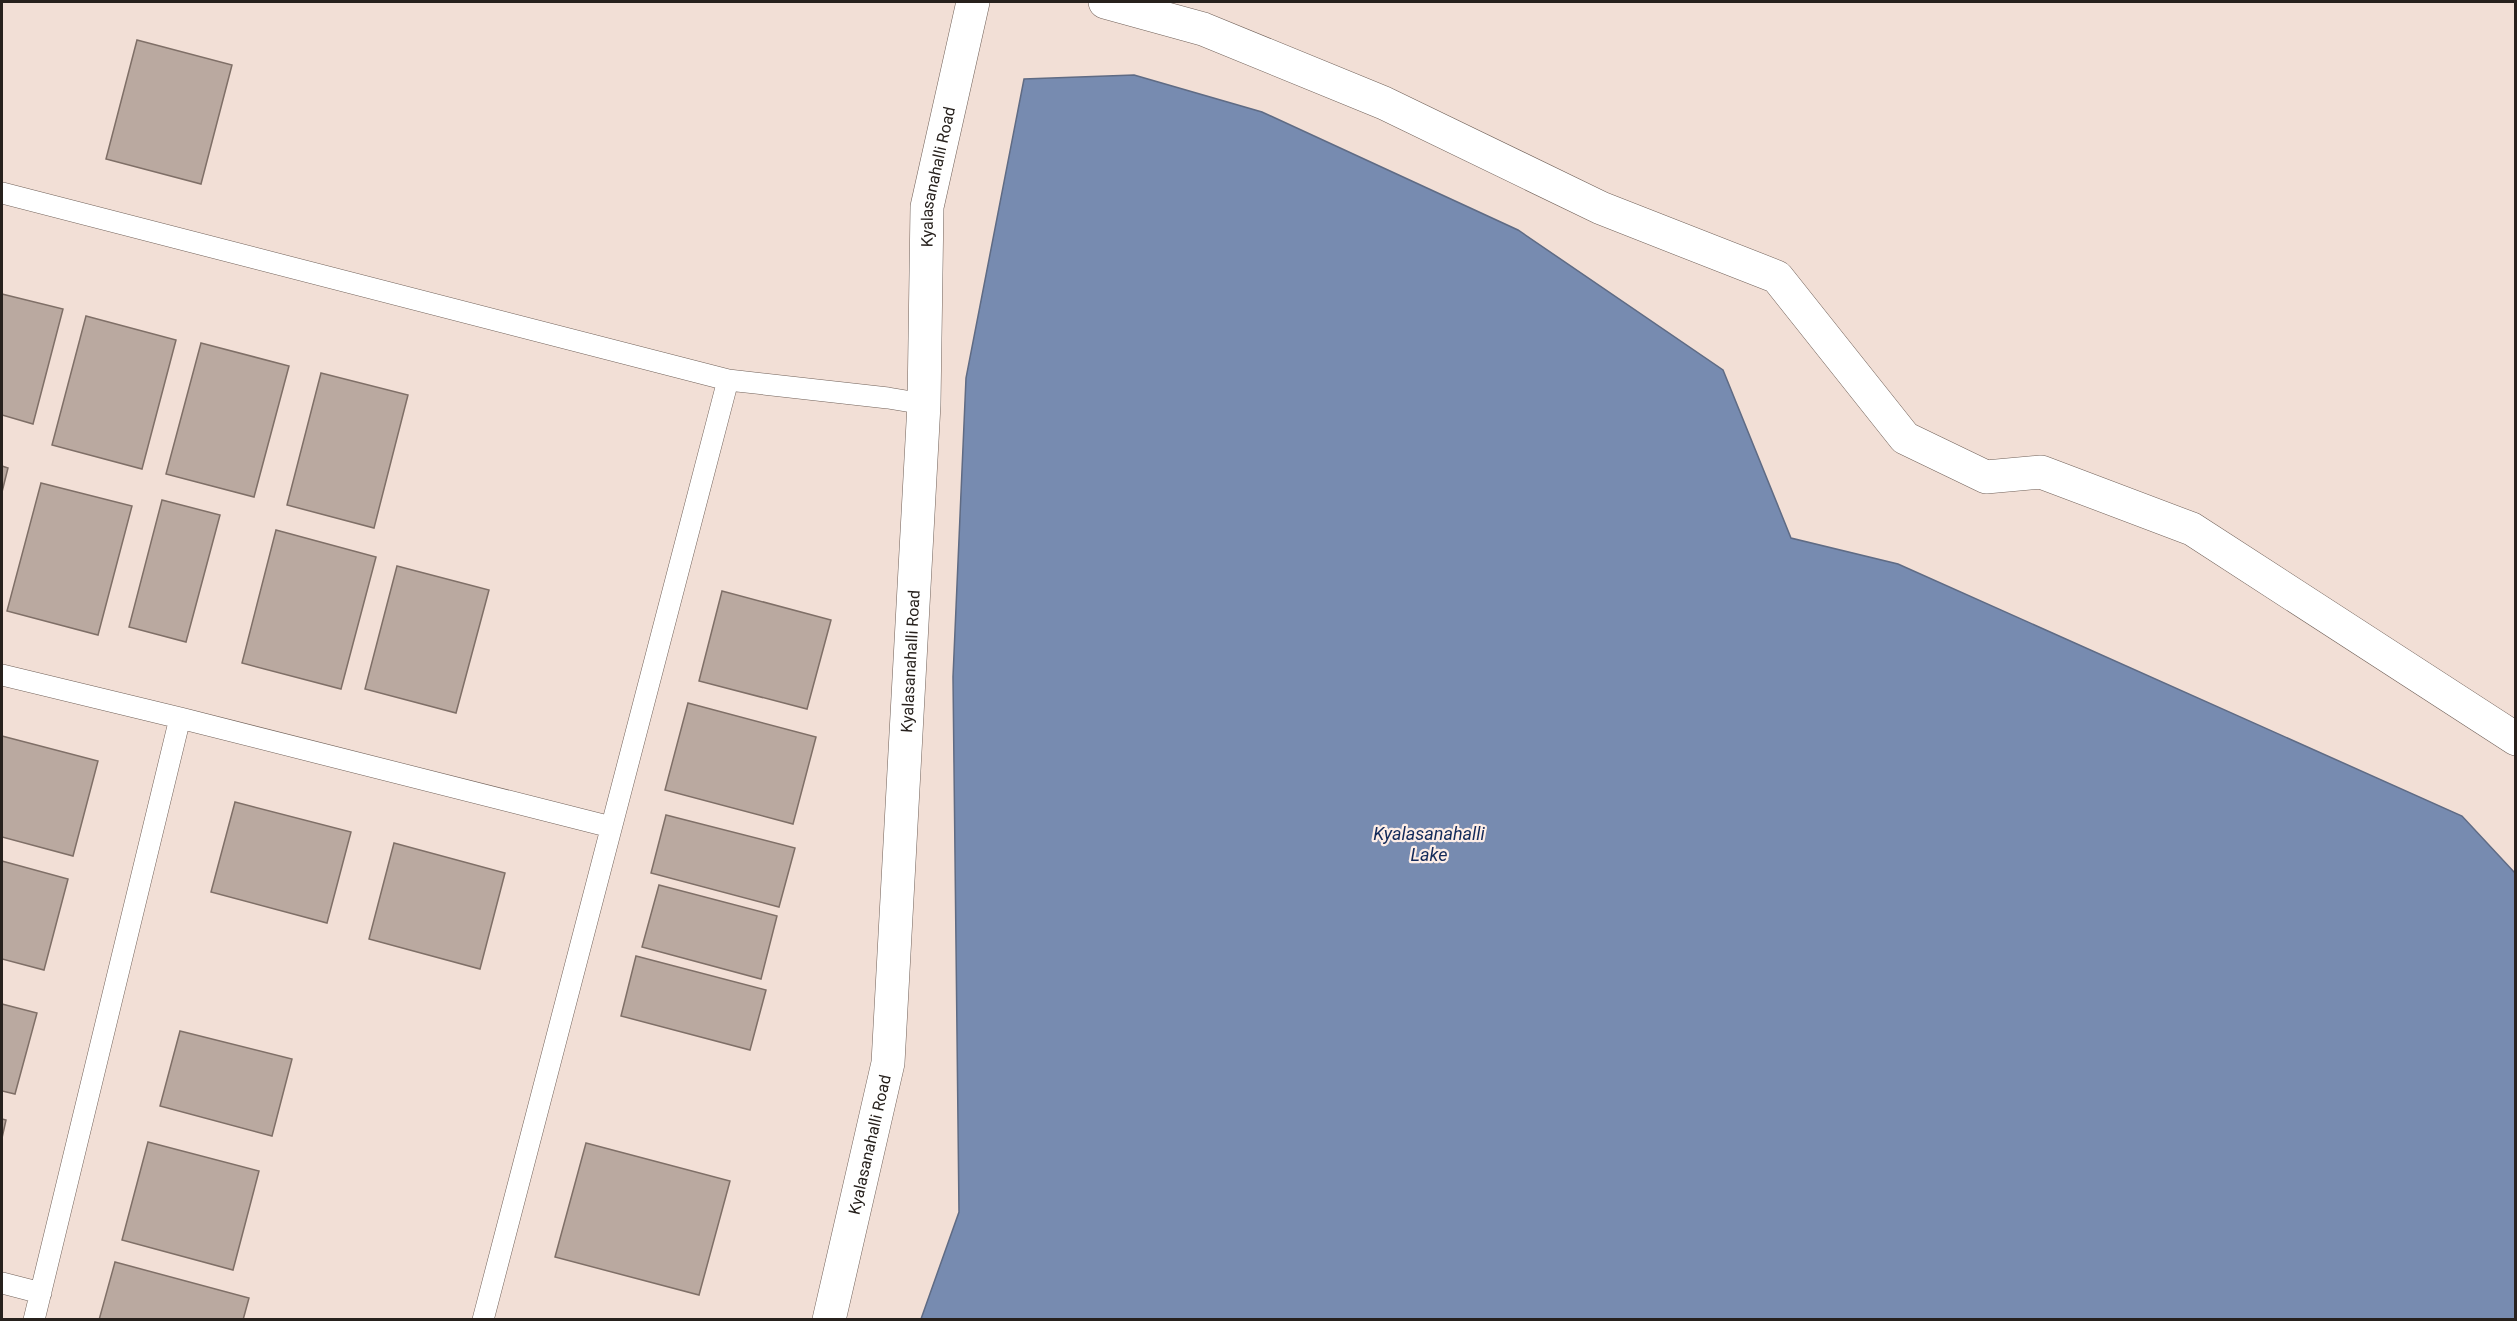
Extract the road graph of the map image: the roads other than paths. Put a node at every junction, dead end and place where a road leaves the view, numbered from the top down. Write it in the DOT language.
graph roads {
  1 [pos="973,2"];
  2 [pos="1105,2"];
  3 [pos="2,194"];
  4 [pos="728,380"];
  5 [pos="924,404"];
  6 [pos="2,675"];
  7 [pos="180,718"];
  8 [pos="2516,739"];
  9 [pos="611,827"];
  10 [pos="2,1283"];
  11 [pos="41,1293"];
  12 [pos="34,1320"];
  13 [pos="483,1320"];
  14 [pos="830,1320"];
  1 -- 5 [label="street, Kyalasanahalli Road"];
  2 -- 8 [label="street"];
  3 -- 4 [label="lane"];
  4 -- 5 [label="lane"];
  4 -- 9 [label="lane"];
  5 -- 14 [label="street, Kyalasanahalli Road"];
  6 -- 7 [label="lane"];
  7 -- 9 [label="lane"];
  7 -- 11 [label="lane"];
  9 -- 13 [label="lane"];
  10 -- 11 [label="lane"];
  11 -- 12 [label="lane"];
}
